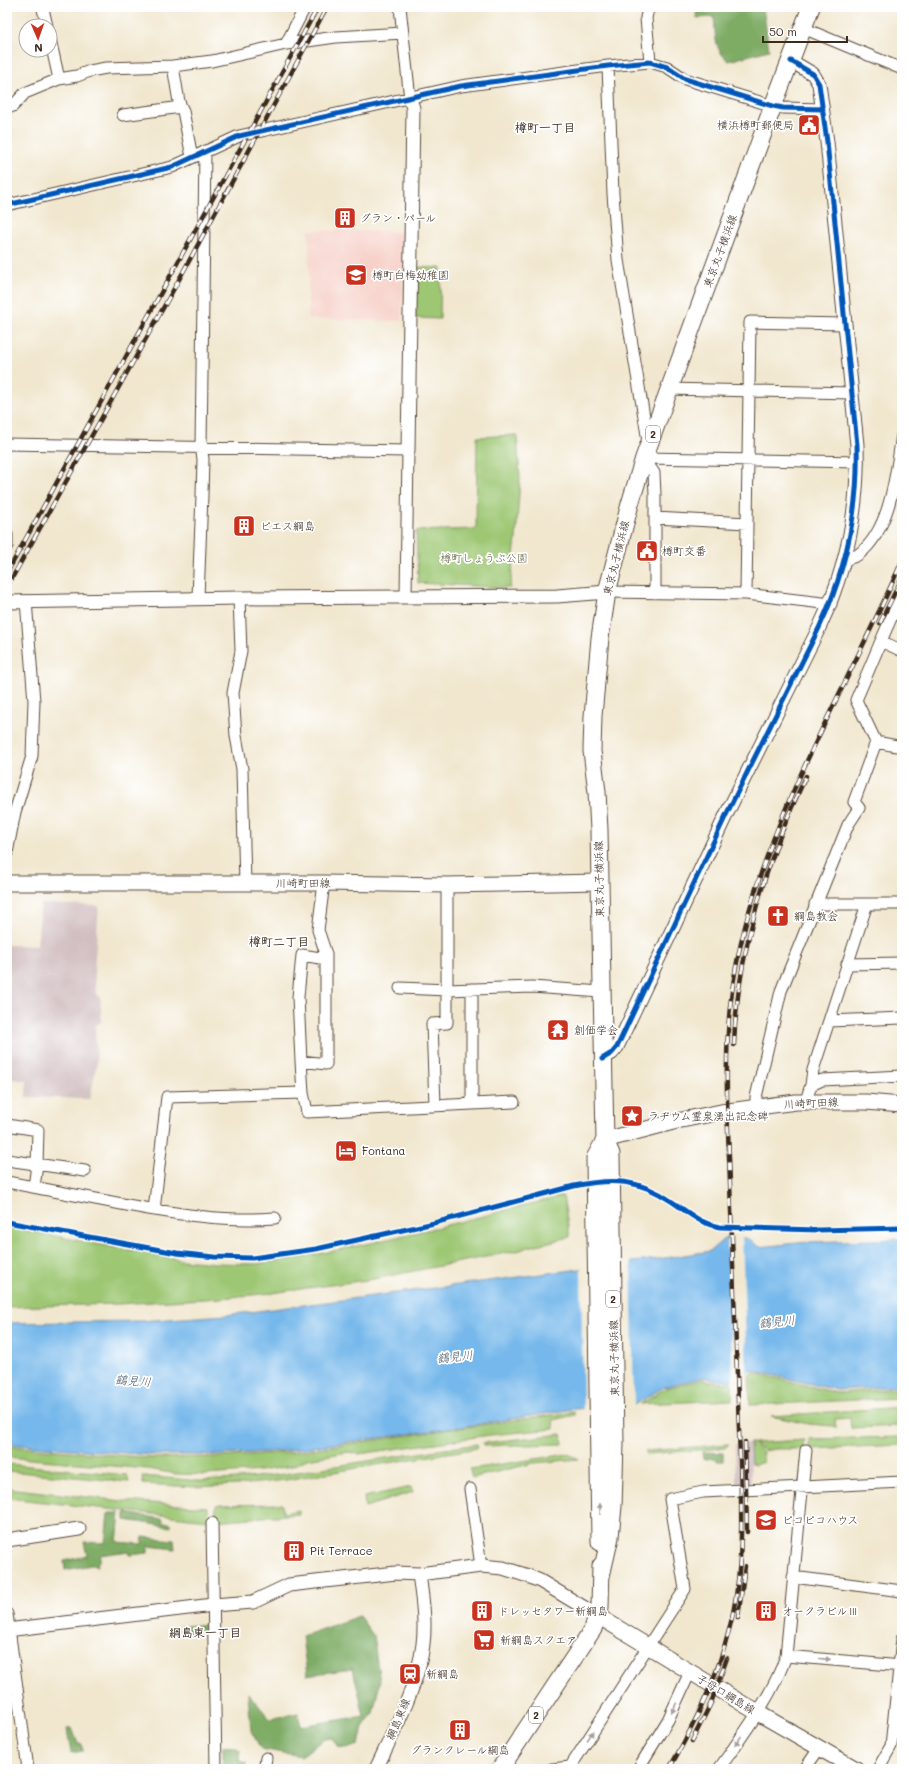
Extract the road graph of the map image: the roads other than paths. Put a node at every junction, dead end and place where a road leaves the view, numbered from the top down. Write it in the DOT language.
graph roads {
  1 [pos="305,7"];
  2 [pos="400,7"];
  3 [pos="652,7"];
  4 [pos="811,7"];
  5 [pos="43,9"];
  6 [pos="45,18"];
  7 [pos="803,28"];
  8 [pos="404,33"];
  9 [pos="286,44"];
  10 [pos="54,58"];
  11 [pos="791,60"];
  12 [pos="650,62"];
  13 [pos="172,66"];
  14 [pos="608,66"];
  15 [pos="902,69"];
  16 [pos="59,79"];
  17 [pos="410,99"];
  18 [pos="773,106"];
  19 [pos="181,107"];
  20 [pos="7,108"];
  21 [pos="823,109"];
  22 [pos="123,115"];
  23 [pos="205,151"];
  24 [pos="192,157"];
  25 [pos="7,205"];
  26 [pos="844,324"];
  27 [pos="668,390"];
  28 [pos="749,392"];
  29 [pos="853,394"];
  30 [pos="902,436"];
  31 [pos="7,444"];
  32 [pos="201,446"];
  33 [pos="408,451"];
  34 [pos="647,452"];
  35 [pos="748,460"];
  36 [pos="858,462"];
  37 [pos="655,518"];
  38 [pos="747,523"];
  39 [pos="7,535"];
  40 [pos="7,546"];
  41 [pos="845,560"];
  42 [pos="607,592"];
  43 [pos="655,593"];
  44 [pos="902,593"];
  45 [pos="746,594"];
  46 [pos="406,596"];
  47 [pos="198,598"];
  48 [pos="239,598"];
  49 [pos="26,601"];
  50 [pos="7,602"];
  51 [pos="830,604"];
  52 [pos="881,641"];
  53 [pos="902,651"];
  54 [pos="876,742"];
  55 [pos="901,745"];
  56 [pos="7,853"];
  57 [pos="599,882"];
  58 [pos="7,883"];
  59 [pos="324,883"];
  60 [pos="245,884"];
  61 [pos="447,885"];
  62 [pos="815,904"];
  63 [pos="867,904"];
  64 [pos="902,904"];
  65 [pos="326,959"];
  66 [pos="902,963"];
  67 [pos="847,964"];
  68 [pos="400,988"];
  69 [pos="472,988"];
  70 [pos="448,990"];
  71 [pos="601,992"];
  72 [pos="902,1018"];
  73 [pos="829,1021"];
  74 [pos="602,1058"];
  75 [pos="301,1061"];
  76 [pos="902,1076"];
  77 [pos="811,1085"];
  78 [pos="303,1093"];
  79 [pos="806,1101"];
  80 [pos="514,1102"];
  81 [pos="472,1104"];
  82 [pos="435,1105"];
  83 [pos="902,1105"];
  84 [pos="756,1108"];
  85 [pos="7,1125"];
  86 [pos="604,1150"];
  87 [pos="7,1160"];
  88 [pos="37,1165"];
  89 [pos="84,1171"];
  90 [pos="7,1182"];
  91 [pos="34,1187"];
  92 [pos="154,1210"];
  93 [pos="275,1218"];
  94 [pos="806,1450"];
  95 [pos="902,1482"];
  96 [pos="801,1486"];
  97 [pos="470,1489"];
  98 [pos="212,1523"];
  99 [pos="79,1529"];
  100 [pos="7,1540"];
  101 [pos="481,1566"];
  102 [pos="420,1574"];
  103 [pos="601,1576"];
  104 [pos="793,1577"];
  105 [pos="902,1591"];
  106 [pos="213,1605"];
  107 [pos="7,1614"];
  108 [pos="598,1616"];
  109 [pos="8,1630"];
  110 [pos="902,1639"];
  111 [pos="649,1647"];
  112 [pos="786,1656"];
  113 [pos="901,1666"];
  114 [pos="690,1672"];
  115 [pos="758,1713"];
  116 [pos="820,1747"];
  117 [pos="572,1768"];
  118 [pos="28,1769"];
  119 [pos="216,1769"];
  120 [pos="376,1769"];
  121 [pos="500,1769"];
  122 [pos="552,1769"];
  123 [pos="638,1769"];
  124 [pos="719,1769"];
  125 [pos="805,1769"];
  126 [pos="856,1769"];
  127 [pos="878,1769"];
  1 -- 9 [label="street"];
  2 -- 8 [label="street"];
  3 -- 12 [label="street"];
  4 -- 7 [label="main road, 東京丸子横浜線 / 2"];
  5 -- 6 [label="street"];
  7 -- 11 [label="main road, 東京丸子横浜線 / 2"];
  7 -- 15 [label="street"];
  8 -- 9 [label="street"];
  8 -- 17 [label="street"];
  9 -- 13 [label="street"];
  10 -- 16 [label="street"];
  11 -- 18 [label="main road, 東京丸子横浜線 / 2"];
  11 -- 21 [label="street"];
  12 -- 14 [label="street"];
  12 -- 18 [label="street"];
  13 -- 16 [label="street"];
  13 -- 19 [label="street"];
  14 -- 17 [label="street"];
  14 -- 34 [label="street"];
  16 -- 20 [label="street"];
  17 -- 23 [label="street"];
  17 -- 33 [label="street"];
  18 -- 21 [label="street"];
  18 -- 27 [label="main road, 東京丸子横浜線 / 2"];
  19 -- 22 [label="street"];
  19 -- 24 [label="street"];
  21 -- 26 [label="street"];
  23 -- 24 [label="street"];
  23 -- 32 [label="street"];
  24 -- 25 [label="street"];
  26 -- 28 [label="street"];
  26 -- 29 [label="street"];
  27 -- 28 [label="street"];
  27 -- 34 [label="main road, 東京丸子横浜線 / 2"];
  28 -- 29 [label="street"];
  28 -- 35 [label="street"];
  29 -- 36 [label="street"];
  30 -- 41 [label="street"];
  31 -- 32 [label="street"];
  32 -- 33 [label="street"];
  32 -- 47 [label="street"];
  33 -- 46 [label="street"];
  34 -- 35 [label="street"];
  34 -- 37 [label="street"];
  34 -- 42 [label="main road, 東京丸子横浜線 / 2"];
  35 -- 36 [label="street"];
  35 -- 38 [label="street"];
  36 -- 41 [label="street"];
  37 -- 38 [label="street"];
  37 -- 43 [label="street"];
  38 -- 45 [label="street"];
  39 -- 40 [label="street"];
  41 -- 51 [label="street"];
  42 -- 43 [label="street"];
  42 -- 46 [label="street"];
  42 -- 57 [label="main road, 東京丸子横浜線 / 2"];
  43 -- 45 [label="street"];
  44 -- 52 [label="street"];
  45 -- 51 [label="street"];
  46 -- 48 [label="street"];
  47 -- 48 [label="street"];
  47 -- 49 [label="street"];
  48 -- 60 [label="street"];
  49 -- 50 [label="street"];
  49 -- 56 [label="street"];
  51 -- 74 [label="street"];
  52 -- 53 [label="street"];
  52 -- 54 [label="street"];
  54 -- 55 [label="street"];
  54 -- 62 [label="street"];
  57 -- 61 [label="main road, 川崎町田線"];
  57 -- 71 [label="main road, 東京丸子横浜線 / 2"];
  58 -- 60 [label="main road, 川崎町田線"];
  59 -- 60 [label="main road, 川崎町田線"];
  59 -- 61 [label="main road, 川崎町田線"];
  59 -- 65 [label="street"];
  61 -- 70 [label="street"];
  62 -- 63 [label="street"];
  62 -- 84 [label="street"];
  63 -- 64 [label="street"];
  63 -- 67 [label="street"];
  65 -- 75 [label="street"];
  65 -- 75 [label="street"];
  66 -- 67 [label="street"];
  67 -- 73 [label="street"];
  68 -- 70 [label="street"];
  69 -- 70 [label="street"];
  69 -- 71 [label="street"];
  69 -- 81 [label="street"];
  70 -- 82 [label="street"];
  71 -- 74 [label="main road, 東京丸子横浜線 / 2"];
  72 -- 73 [label="street"];
  73 -- 77 [label="street"];
  74 -- 86 [label="main road, 東京丸子横浜線 / 2"];
  75 -- 78 [label="street"];
  76 -- 77 [label="street"];
  77 -- 79 [label="street"];
  78 -- 82 [label="street"];
  78 -- 92 [label="street"];
  79 -- 83 [label="main road, 川崎町田線"];
  79 -- 84 [label="main road, 川崎町田線"];
  80 -- 81 [label="street"];
  81 -- 82 [label="street"];
  84 -- 86 [label="main road, 川崎町田線"];
  85 -- 88 [label="street"];
  103 -- 86 [label="main road, 東京丸子横浜線 / 2, one-way"];
  86 -- 103 [label="main road, 東京丸子横浜線 / 2"];
  87 -- 88 [label="street"];
  88 -- 89 [label="street"];
  88 -- 91 [label="street"];
  90 -- 91 [label="street"];
  91 -- 92 [label="street"];
  92 -- 93 [label="street"];
  94 -- 96 [label="street"];
  95 -- 96 [label="street"];
  96 -- 104 [label="street"];
  96 -- 111 [label="street"];
  97 -- 101 [label="street"];
  98 -- 106 [label="street"];
  99 -- 100 [label="street"];
  101 -- 102 [label="street"];
  101 -- 108 [label="street"];
  102 -- 106 [label="street"];
  102 -- 120 [label="street, 綱島東線"];
  103 -- 108 [label="main road, 東京丸子横浜線 / 2"];
  104 -- 105 [label="street"];
  104 -- 112 [label="street"];
  106 -- 109 [label="street"];
  106 -- 119 [label="street"];
  107 -- 109 [label="street"];
  108 -- 111 [label="main road, 子母口綱島線"];
  108 -- 121 [label="main road, 東京丸子横浜線 / 2"];
  109 -- 118 [label="street"];
  110 -- 113 [label="street"];
  111 -- 114 [label="main road, 子母口綱島線"];
  117 -- 111 [label="street, one-way"];
  112 -- 113 [label="street, one-way"];
  112 -- 115 [label="street"];
  113 -- 127 [label="street"];
  114 -- 115 [label="main road, 子母口綱島線"];
  114 -- 123 [label="street, one-way"];
  115 -- 116 [label="main road, 子母口綱島線"];
  115 -- 124 [label="street, one-way"];
  116 -- 125 [label="street"];
  116 -- 126 [label="main road, 子母口綱島線"];
  117 -- 122 [label="street"];
}
